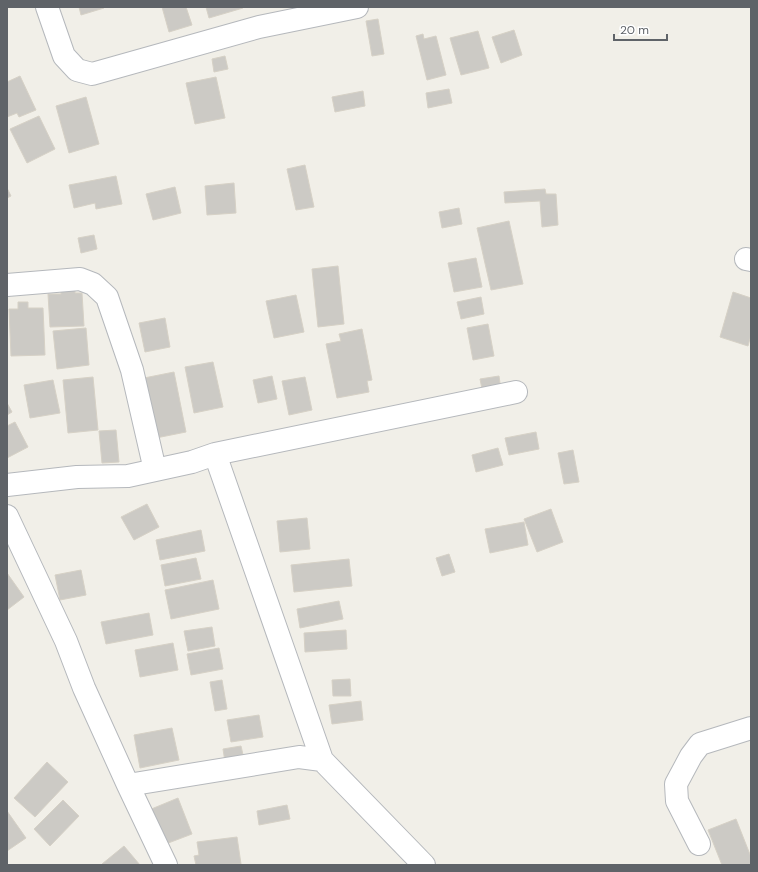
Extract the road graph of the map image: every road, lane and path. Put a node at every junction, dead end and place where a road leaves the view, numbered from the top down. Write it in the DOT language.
graph roads {
  1 [pos="47,7"];
  2 [pos="357,7"];
  3 [pos="260,17"];
  4 [pos="7,285"];
  5 [pos="516,392"];
  6 [pos="215,454"];
  7 [pos="155,470"];
  8 [pos="7,485"];
  9 [pos="7,516"];
  10 [pos="751,728"];
  11 [pos="322,760"];
  12 [pos="128,786"];
  13 [pos="699,844"];
  14 [pos="166,865"];
  15 [pos="424,865"];
  1 -- 3 [label="street"];
  2 -- 3 [label="street"];
  4 -- 7 [label="street"];
  5 -- 6 [label="street"];
  6 -- 7 [label="street"];
  6 -- 11 [label="street"];
  7 -- 8 [label="street"];
  9 -- 12 [label="street"];
  10 -- 13 [label="street"];
  11 -- 12 [label="street"];
  11 -- 15 [label="street"];
  12 -- 14 [label="street"];
}
